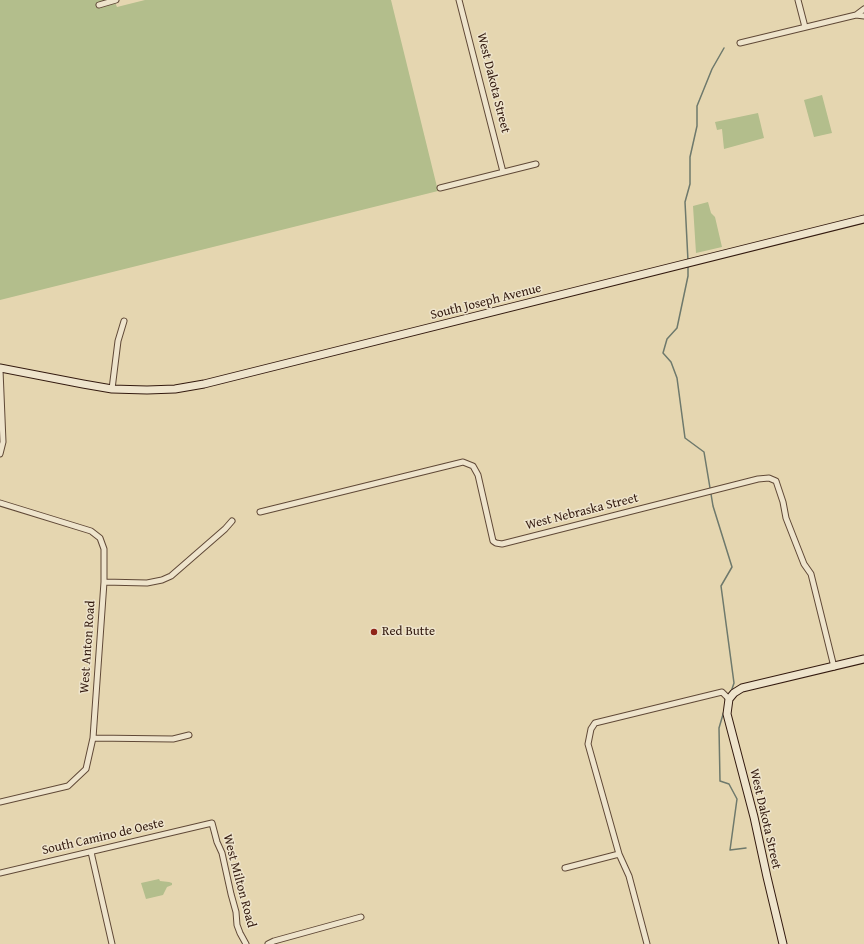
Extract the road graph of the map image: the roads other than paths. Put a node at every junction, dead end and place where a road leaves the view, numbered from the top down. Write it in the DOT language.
graph roads {
  1 [pos="116,0"];
  2 [pos="459,0"];
  3 [pos="798,0"];
  4 [pos="99,5"];
  5 [pos="864,9"];
  6 [pos="856,15"];
  7 [pos="864,16"];
  8 [pos="805,27"];
  9 [pos="740,43"];
  10 [pos="536,164"];
  11 [pos="502,172"];
  12 [pos="440,188"];
  13 [pos="864,220"];
  14 [pos="124,321"];
  15 [pos="0,369"];
  16 [pos="112,389"];
  17 [pos="0,454"];
  18 [pos="0,503"];
  19 [pos="260,512"];
  20 [pos="232,521"];
  21 [pos="104,582"];
  22 [pos="864,659"];
  23 [pos="834,667"];
  24 [pos="729,699"];
  25 [pos="189,735"];
  26 [pos="93,738"];
  27 [pos="0,802"];
  28 [pos="212,823"];
  29 [pos="91,852"];
  30 [pos="619,854"];
  31 [pos="565,868"];
  32 [pos="0,873"];
  33 [pos="361,917"];
  34 [pos="112,944"];
  35 [pos="246,944"];
  36 [pos="268,944"];
  37 [pos="647,944"];
  38 [pos="783,944"];
  1 -- 4 [label="street"];
  2 -- 11 [label="street, West Dakota Street"];
  3 -- 8 [label="street"];
  5 -- 6 [label="street"];
  6 -- 7 [label="street"];
  6 -- 8 [label="street"];
  8 -- 9 [label="street"];
  10 -- 11 [label="street"];
  11 -- 12 [label="street"];
  13 -- 16 [label="main road, South Joseph Avenue"];
  14 -- 16 [label="street"];
  15 -- 16 [label="main road, South Joseph Avenue"];
  15 -- 17 [label="street"];
  18 -- 21 [label="street, West Anton Road"];
  19 -- 23 [label="street, West Nebraska Street"];
  20 -- 21 [label="street"];
  21 -- 26 [label="street, West Anton Road"];
  22 -- 23 [label="main road"];
  23 -- 24 [label="main road"];
  24 -- 30 [label="street"];
  24 -- 38 [label="main road, West Dakota Street"];
  25 -- 26 [label="street"];
  26 -- 27 [label="street, West Anton Road"];
  28 -- 29 [label="street, South Camino de Oeste"];
  28 -- 35 [label="street, West Milton Road"];
  29 -- 32 [label="street, South Camino de Oeste"];
  29 -- 34 [label="street"];
  30 -- 31 [label="street"];
  30 -- 37 [label="street"];
  33 -- 36 [label="street"];
}
